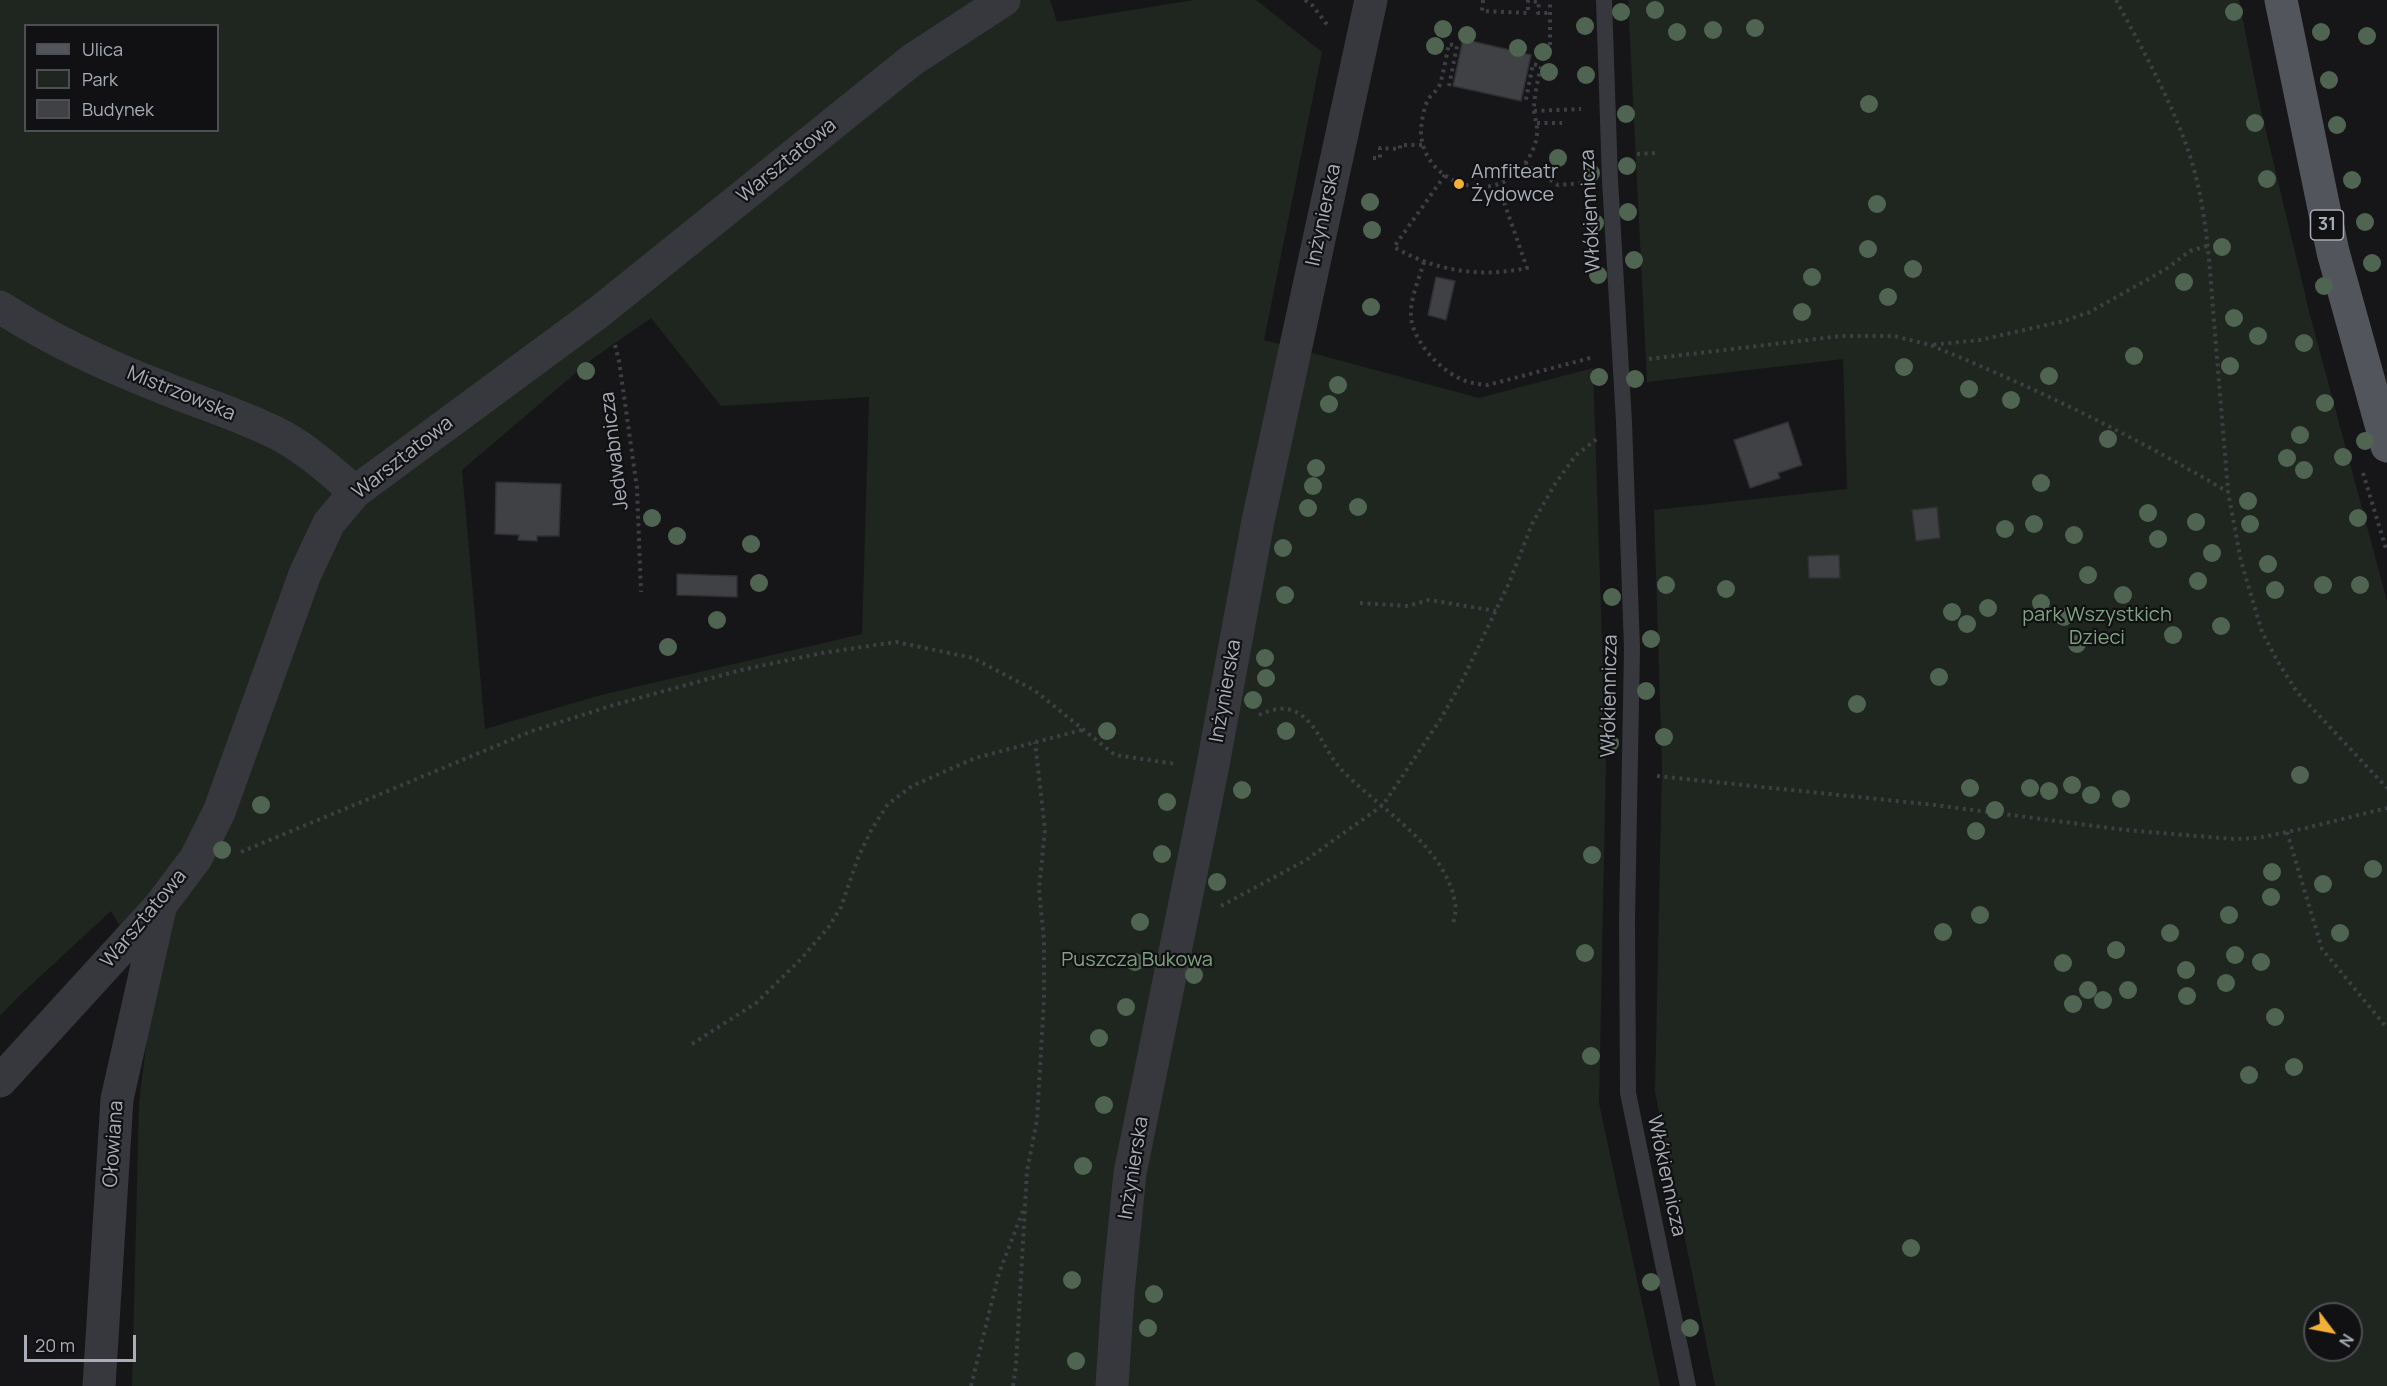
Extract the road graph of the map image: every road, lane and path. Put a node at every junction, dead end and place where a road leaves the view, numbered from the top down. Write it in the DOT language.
graph roads {
  1 [pos="1004,0"];
  2 [pos="1371,0"];
  3 [pos="1483,0"];
  4 [pos="1550,0"];
  5 [pos="1604,0"];
  6 [pos="2116,0"];
  7 [pos="2281,0"];
  8 [pos="1550,13"];
  9 [pos="1550,45"];
  10 [pos="1449,86"];
  11 [pos="1525,104"];
  12 [pos="1607,108"];
  13 [pos="1534,111"];
  14 [pos="1537,123"];
  15 [pos="1562,123"];
  16 [pos="1424,146"];
  17 [pos="1654,153"];
  18 [pos="1638,154"];
  19 [pos="1380,158"];
  20 [pos="1525,164"];
  21 [pos="1445,175"];
  22 [pos="1610,180"];
  23 [pos="1498,185"];
  24 [pos="2207,246"];
  25 [pos="1424,262"];
  26 [pos="0,307"];
  27 [pos="599,312"];
  28 [pos="1930,345"];
  29 [pos="1620,357"];
  30 [pos="1644,360"];
  31 [pos="1624,422"];
  32 [pos="2387,446"];
  33 [pos="355,492"];
  34 [pos="2228,492"];
  35 [pos="641,592"];
  36 [pos="1360,603"];
  37 [pos="1496,611"];
  38 [pos="1083,730"];
  39 [pos="1218,736"];
  40 [pos="1035,742"];
  41 [pos="1212,770"];
  42 [pos="1630,773"];
  43 [pos="2387,788"];
  44 [pos="1383,805"];
  45 [pos="2387,808"];
  46 [pos="2287,832"];
  47 [pos="196,858"];
  48 [pos="160,906"];
  49 [pos="1182,917"];
  50 [pos="1453,925"];
  51 [pos="2387,1028"];
  52 [pos="692,1044"];
  53 [pos="0,1081"];
  54 [pos="1025,1205"];
  55 [pos="99,1386"];
  56 [pos="971,1386"];
  57 [pos="1013,1386"];
  58 [pos="1112,1386"];
  59 [pos="1688,1386"];
  1 -- 27 [label="street, Warsztatowa"];
  2 -- 39 [label="street, Inżynierska"];
  3 -- 8 [label="path"];
  4 -- 8 [label="path"];
  5 -- 12 [label="lane, Włókiennicza"];
  6 -- 24 [label="path"];
  7 -- 32 [label="main road, 31"];
  8 -- 9 [label="path"];
  10 -- 16 [label="path"];
  11 -- 13 [label="path"];
  12 -- 13 [label="path"];
  12 -- 22 [label="lane, Włókiennicza"];
  13 -- 14 [label="path"];
  14 -- 15 [label="path"];
  14 -- 20 [label="path"];
  16 -- 19 [label="path"];
  16 -- 21 [label="path"];
  17 -- 18 [label="path"];
  20 -- 22 [label="path"];
  20 -- 23 [label="path"];
  21 -- 23 [label="path"];
  21 -- 25 [label="path"];
  22 -- 29 [label="lane, Włókiennicza"];
  23 -- 25 [label="path"];
  24 -- 28 [label="path"];
  24 -- 34 [label="path"];
  25 -- 29 [label="path"];
  26 -- 33 [label="street, Mistrzowska"];
  27 -- 33 [label="street, Warsztatowa"];
  27 -- 35 [label="path, Jedwabnicza"];
  28 -- 30 [label="path"];
  28 -- 34 [label="path"];
  29 -- 31 [label="lane, Włókiennicza"];
  31 -- 37 [label="path"];
  31 -- 42 [label="lane, Włókiennicza"];
  33 -- 47 [label="street, Warsztatowa"];
  34 -- 43 [label="path"];
  36 -- 37 [label="path"];
  37 -- 44 [label="path"];
  38 -- 40 [label="path"];
  38 -- 41 [label="path"];
  38 -- 47 [label="path"];
  39 -- 41 [label="street, Inżynierska"];
  39 -- 44 [label="path"];
  40 -- 52 [label="path"];
  40 -- 54 [label="path"];
  41 -- 49 [label="street, Inżynierska"];
  42 -- 46 [label="path"];
  42 -- 59 [label="lane, Włókiennicza"];
  44 -- 49 [label="path"];
  44 -- 50 [label="path"];
  45 -- 46 [label="path"];
  46 -- 51 [label="path"];
  47 -- 48 [label="street, Warsztatowa"];
  48 -- 53 [label="street, Warsztatowa"];
  48 -- 55 [label="street, Ołowiana"];
  49 -- 58 [label="street, Inżynierska"];
  54 -- 56 [label="path"];
  54 -- 57 [label="path"];
}
